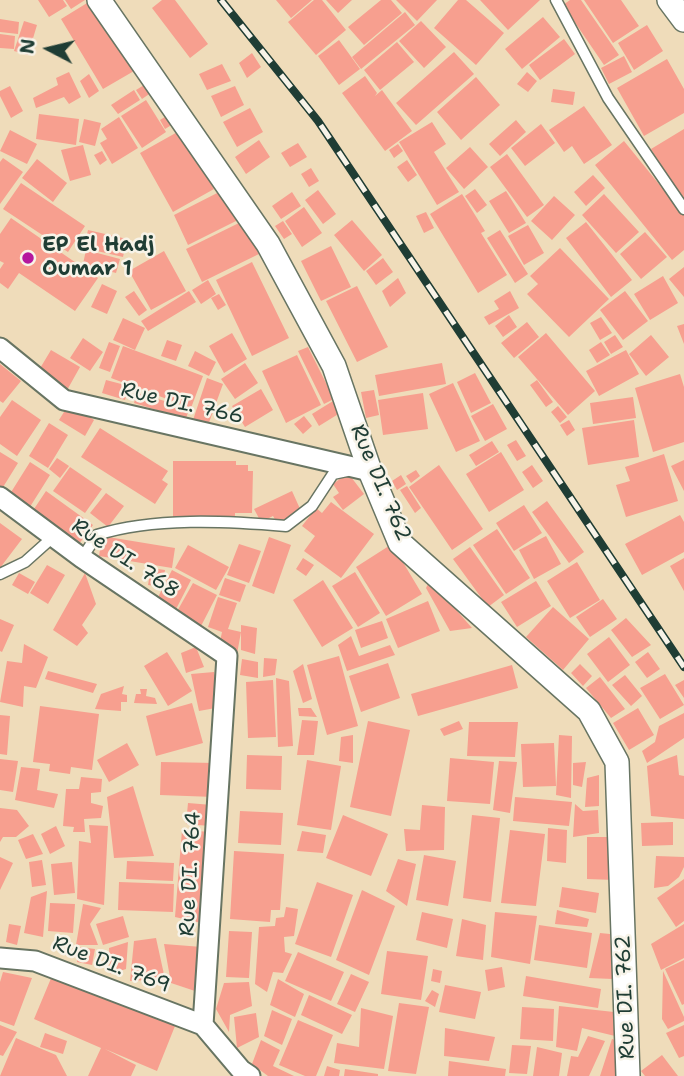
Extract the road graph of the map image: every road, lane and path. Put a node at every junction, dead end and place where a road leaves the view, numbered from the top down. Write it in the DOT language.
graph roads {
  1 [pos="99,0"];
  2 [pos="556,0"];
  3 [pos="669,0"];
  4 [pos="684,20"];
  5 [pos="684,209"];
  6 [pos="0,348"];
  7 [pos="370,471"];
  8 [pos="0,496"];
  9 [pos="52,537"];
  10 [pos="82,558"];
  11 [pos="0,574"];
  12 [pos="228,656"];
  13 [pos="0,958"];
  14 [pos="203,1025"];
  15 [pos="250,1076"];
  16 [pos="628,1076"];
  1 -- 7 [label="street, Rue DI. 762"];
  2 -- 5 [label="lane"];
  3 -- 4 [label="street"];
  6 -- 7 [label="street, Rue DI. 766"];
  7 -- 10 [label="lane"];
  7 -- 16 [label="street, Rue DI. 762"];
  8 -- 9 [label="street, Rue DI. 768"];
  9 -- 10 [label="street, Rue DI. 768"];
  9 -- 11 [label="lane"];
  10 -- 12 [label="street, Rue DI. 768"];
  12 -- 14 [label="street, Rue DI. 764"];
  13 -- 14 [label="street, Rue DI. 769"];
  14 -- 15 [label="street"];
}
